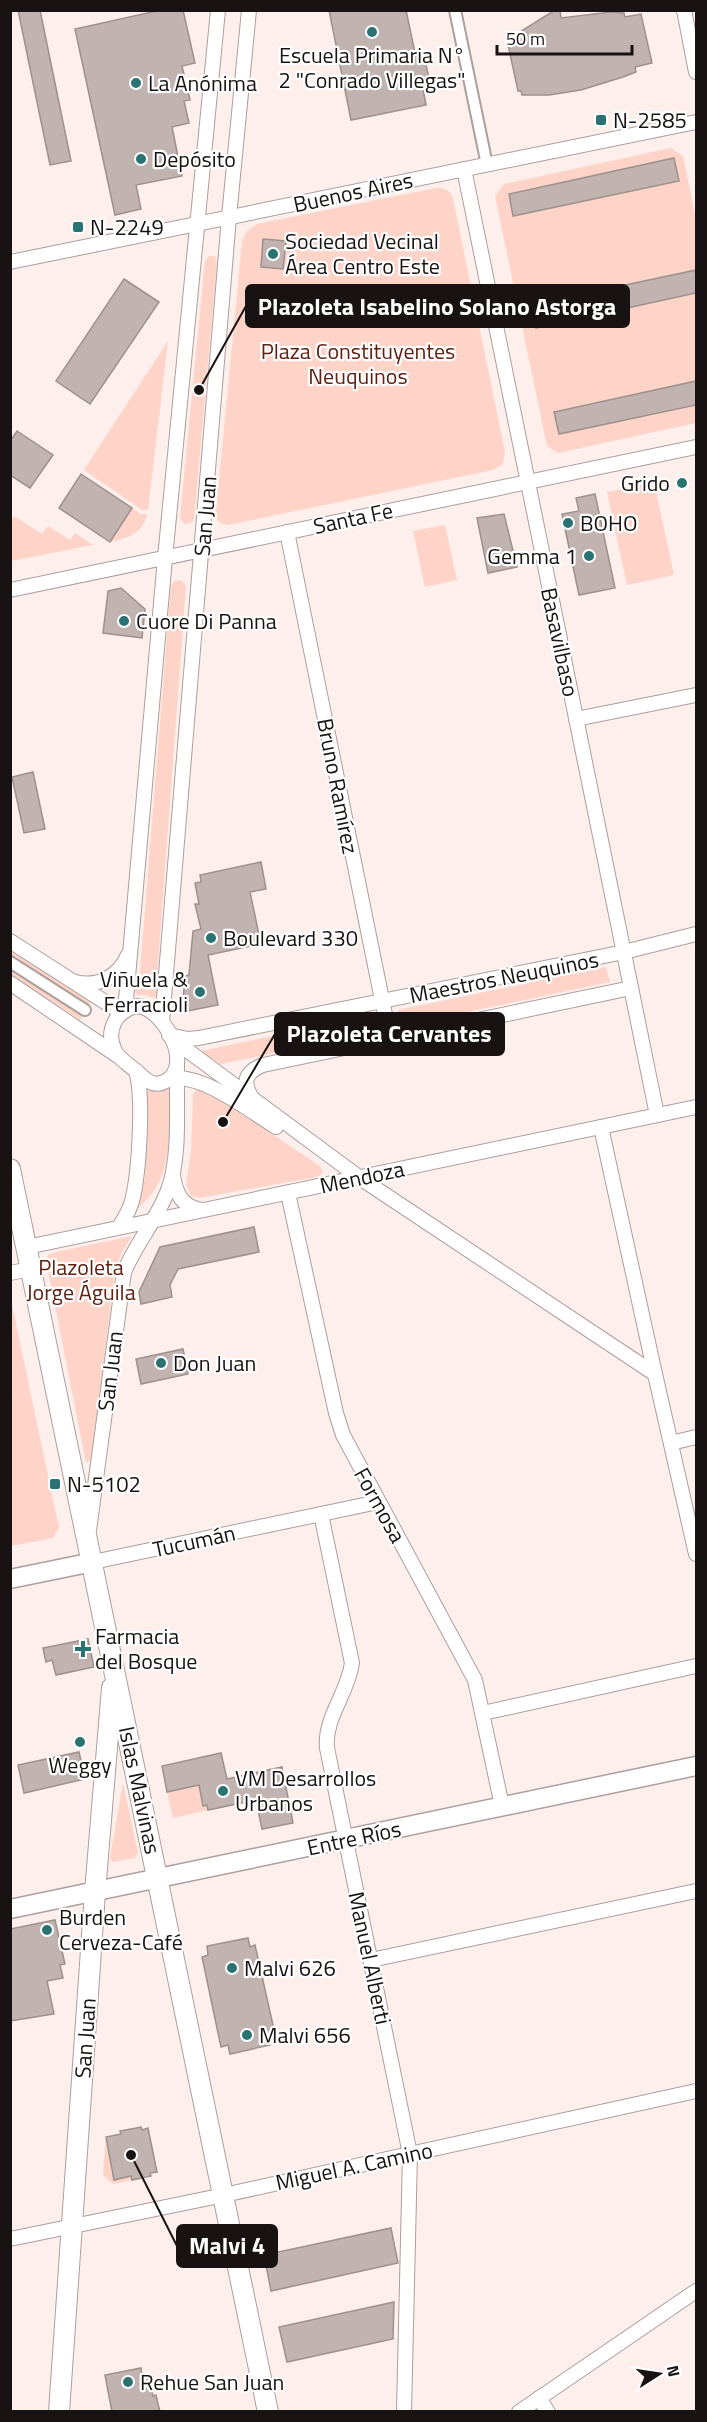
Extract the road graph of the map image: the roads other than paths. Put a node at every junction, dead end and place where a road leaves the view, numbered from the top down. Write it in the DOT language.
graph roads {
  1 [pos="218,10"];
  2 [pos="249,10"];
  3 [pos="455,10"];
  4 [pos="684,10"];
  5 [pos="696,72"];
  6 [pos="696,122"];
  7 [pos="487,165"];
  8 [pos="464,169"];
  9 [pos="229,217"];
  10 [pos="198,224"];
  11 [pos="10,262"];
  12 [pos="696,447"];
  13 [pos="528,481"];
  14 [pos="287,532"];
  15 [pos="202,550"];
  16 [pos="165,558"];
  17 [pos="10,590"];
  18 [pos="696,695"];
  19 [pos="576,720"];
  20 [pos="696,934"];
  21 [pos="10,940"];
  22 [pos="130,951"];
  23 [pos="624,952"];
  24 [pos="10,962"];
  25 [pos="73,981"];
  26 [pos="10,983"];
  27 [pos="631,988"];
  28 [pos="382,1001"];
  29 [pos="85,1010"];
  30 [pos="123,1012"];
  31 [pos="168,1032"];
  32 [pos="390,1039"];
  33 [pos="119,1057"];
  34 [pos="136,1071"];
  35 [pos="175,1074"];
  36 [pos="253,1100"];
  37 [pos="696,1107"];
  38 [pos="657,1115"];
  39 [pos="602,1127"];
  40 [pos="10,1169"];
  41 [pos="173,1176"];
  42 [pos="360,1178"];
  43 [pos="288,1193"];
  44 [pos="204,1210"];
  45 [pos="151,1221"];
  46 [pos="119,1227"];
  47 [pos="27,1246"];
  48 [pos="31,1269"];
  49 [pos="10,1273"];
  50 [pos="655,1374"];
  51 [pos="696,1437"];
  52 [pos="671,1443"];
  53 [pos="378,1502"];
  54 [pos="321,1514"];
  55 [pos="88,1541"];
  56 [pos="696,1554"];
  57 [pos="93,1562"];
  58 [pos="10,1579"];
  59 [pos="114,1665"];
  60 [pos="696,1666"];
  61 [pos="483,1713"];
  62 [pos="696,1766"];
  63 [pos="502,1806"];
  64 [pos="345,1839"];
  65 [pos="158,1878"];
  66 [pos="696,1891"];
  67 [pos="95,1892"];
  68 [pos="10,1909"];
  69 [pos="371,1960"];
  70 [pos="696,2091"];
  71 [pos="410,2154"];
  72 [pos="224,2195"];
  73 [pos="74,2226"];
  74 [pos="10,2239"];
  75 [pos="696,2291"];
  76 [pos="539,2398"];
  77 [pos="59,2412"];
  78 [pos="268,2412"];
  79 [pos="404,2412"];
  80 [pos="519,2412"];
  81 [pos="548,2412"];
  1 -- 10 [label="street, San Juan"];
  2 -- 9 [label="street, San Juan"];
  3 -- 7 [label="street"];
  4 -- 5 [label="street"];
  6 -- 7 [label="street, Buenos Aires"];
  7 -- 8 [label="street, Buenos Aires"];
  8 -- 9 [label="street, Buenos Aires"];
  8 -- 13 [label="street, Basavilbaso"];
  9 -- 10 [label="street, Buenos Aires"];
  9 -- 15 [label="street, San Juan"];
  10 -- 11 [label="street, Buenos Aires"];
  10 -- 16 [label="street, San Juan"];
  12 -- 13 [label="street, Santa Fe"];
  13 -- 14 [label="street, Santa Fe"];
  13 -- 19 [label="street, Basavilbaso"];
  14 -- 15 [label="street, Santa Fe"];
  14 -- 28 [label="street, Bruno Ramírez"];
  15 -- 16 [label="street, Santa Fe"];
  15 -- 31 [label="street, San Juan"];
  16 -- 17 [label="street, Santa Fe"];
  16 -- 22 [label="street, San Juan"];
  18 -- 19 [label="street"];
  19 -- 23 [label="street, Basavilbaso"];
  20 -- 23 [label="street, Maestros Neuquinos"];
  21 -- 25 [label="street"];
  22 -- 25 [label="street"];
  22 -- 30 [label="street, San Juan"];
  23 -- 27 [label="street, Basavilbaso"];
  23 -- 28 [label="street, Maestros Neuquinos"];
  24 -- 29 [label="street"];
  25 -- 30 [label="street"];
  26 -- 33 [label="street"];
  27 -- 32 [label="street, Maestros Neuquinos"];
  27 -- 38 [label="street, Basavilbaso"];
  28 -- 31 [label="street, Maestros Neuquinos"];
  28 -- 32 [label="street, Bruno Ramírez"];
  30 -- 31 [label="street"];
  30 -- 33 [label="street"];
  31 -- 35 [label="street"];
  31 -- 36 [label="street"];
  32 -- 36 [label="street, Maestros Neuquinos"];
  33 -- 34 [label="street"];
  34 -- 35 [label="street"];
  34 -- 46 [label="street"];
  35 -- 41 [label="street, San Juan"];
  35 -- 42 [label="street"];
  36 -- 42 [label="street"];
  37 -- 38 [label="street, Mendoza"];
  38 -- 39 [label="street, Mendoza"];
  39 -- 42 [label="street, Mendoza"];
  39 -- 50 [label="street"];
  40 -- 47 [label="main road, Islas Malvinas"];
  41 -- 44 [label="street, San Juan"];
  41 -- 45 [label="street, San Juan"];
  42 -- 43 [label="street, Mendoza"];
  42 -- 50 [label="street"];
  43 -- 44 [label="street, Mendoza"];
  43 -- 53 [label="street, Formosa"];
  44 -- 45 [label="street, Mendoza"];
  45 -- 46 [label="street, Mendoza"];
  45 -- 55 [label="street, San Juan"];
  46 -- 47 [label="street, Mendoza"];
  47 -- 48 [label="main road, Islas Malvinas"];
  48 -- 49 [label="street"];
  48 -- 55 [label="main road, Islas Malvinas"];
  50 -- 52 [label="street"];
  51 -- 52 [label="street"];
  52 -- 56 [label="street"];
  53 -- 54 [label="street, Tucumán"];
  53 -- 61 [label="street, Formosa"];
  54 -- 57 [label="street, Tucumán"];
  54 -- 64 [label="street, Manuel Alberti"];
  55 -- 57 [label="main road, Islas Malvinas"];
  57 -- 58 [label="street, Tucumán"];
  57 -- 59 [label="main road, Islas Malvinas"];
  59 -- 65 [label="main road, Islas Malvinas"];
  59 -- 67 [label="main road, San Juan"];
  60 -- 61 [label="street"];
  61 -- 63 [label="street, Formosa"];
  62 -- 63 [label="street, Entre Ríos"];
  63 -- 64 [label="street, Entre Ríos"];
  64 -- 65 [label="street, Entre Ríos"];
  64 -- 69 [label="street, Manuel Alberti"];
  65 -- 67 [label="street, Entre Ríos"];
  65 -- 72 [label="main road, Islas Malvinas"];
  66 -- 69 [label="street"];
  67 -- 68 [label="street, Entre Ríos"];
  67 -- 73 [label="main road, San Juan"];
  69 -- 71 [label="street, Manuel Alberti"];
  70 -- 71 [label="street, Miguel A. Camino"];
  71 -- 72 [label="street, Miguel A. Camino"];
  71 -- 79 [label="street, Manuel Alberti"];
  72 -- 73 [label="street, Miguel A. Camino"];
  72 -- 78 [label="main road, Islas Malvinas"];
  73 -- 74 [label="street, Miguel A. Camino"];
  73 -- 77 [label="main road, San Juan"];
  75 -- 76 [label="street"];
  76 -- 80 [label="street"];
  76 -- 81 [label="street"];
}
